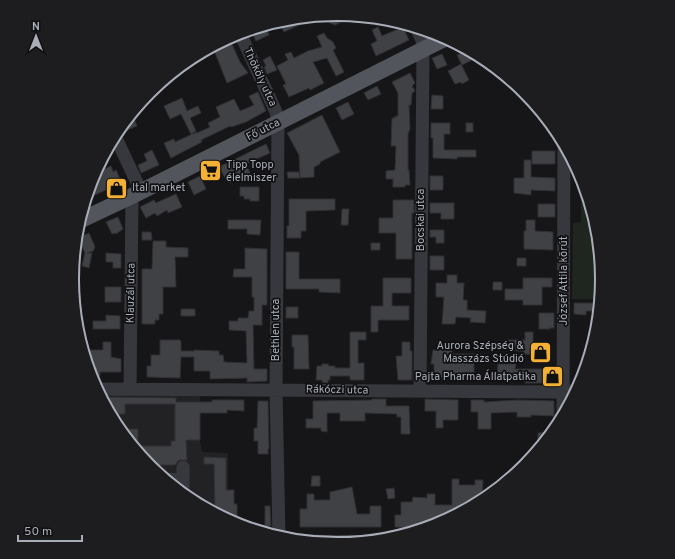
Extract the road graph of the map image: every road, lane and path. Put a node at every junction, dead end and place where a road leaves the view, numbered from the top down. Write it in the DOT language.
graph roads {
  1 [pos="419,35"];
  2 [pos="243,39"];
  3 [pos="438,42"];
  4 [pos="423,49"];
  5 [pos="278,123"];
  6 [pos="118,144"];
  7 [pos="564,156"];
  8 [pos="136,194"];
  9 [pos="87,217"];
  10 [pos="104,389"];
  11 [pos="130,389"];
  12 [pos="276,390"];
  13 [pos="570,391"];
  14 [pos="420,392"];
  15 [pos="563,392"];
  16 [pos="563,405"];
  17 [pos="170,477"];
  18 [pos="183,487"];
  19 [pos="279,531"];
  1 -- 4 [label="street, Bocskai utca"];
  2 -- 5 [label="street, Thököly utca"];
  3 -- 4 [label="main road, Fő utca"];
  4 -- 5 [label="main road, Fő utca"];
  4 -- 14 [label="street, Bocskai utca"];
  5 -- 8 [label="main road, Fő utca"];
  5 -- 12 [label="street, Bethlen utca"];
  6 -- 8 [label="street"];
  7 -- 15 [label="street, József Attila körút"];
  8 -- 9 [label="main road, Fő utca"];
  8 -- 11 [label="street, Klauzál utca"];
  10 -- 11 [label="street, Rákóczi utca"];
  11 -- 12 [label="street, Rákóczi utca"];
  12 -- 14 [label="street, Rákóczi utca"];
  12 -- 19 [label="street, Bethlen utca"];
  13 -- 15 [label="street, Rákóczi utca"];
  14 -- 15 [label="street, Rákóczi utca"];
  15 -- 16 [label="street, József Attila körút"];
  17 -- 18 [label="street"];
}
